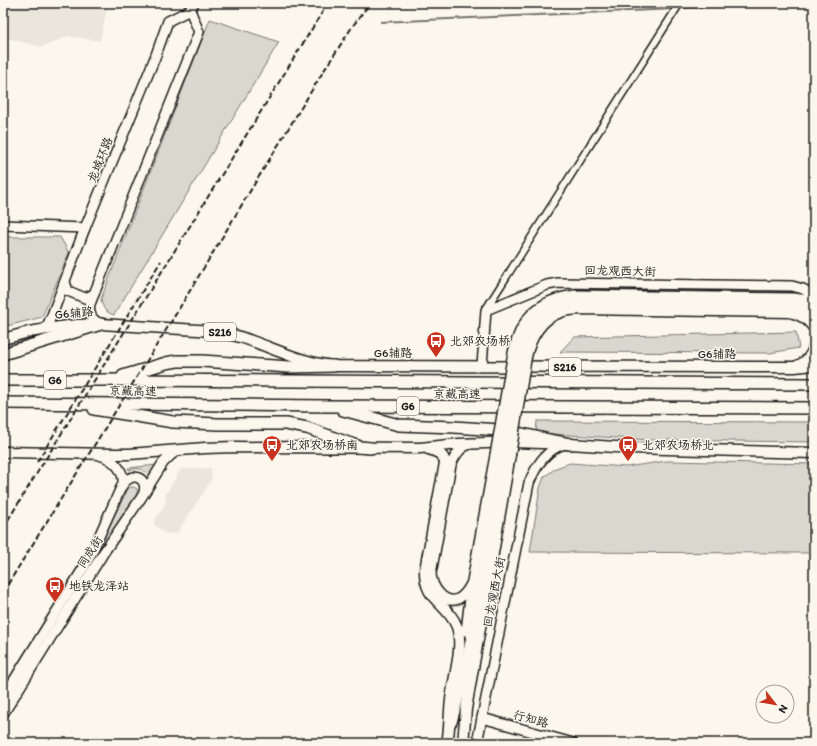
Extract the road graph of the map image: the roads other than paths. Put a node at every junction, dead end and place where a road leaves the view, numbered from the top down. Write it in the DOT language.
graph roads {
  1 [pos="192,7"];
  2 [pos="678,7"];
  3 [pos="3,225"];
  4 [pos="85,228"];
  5 [pos="65,282"];
  6 [pos="94,294"];
  7 [pos="814,296"];
  8 [pos="814,302"];
  9 [pos="486,310"];
  10 [pos="814,311"];
  11 [pos="790,312"];
  12 [pos="802,312"];
  13 [pos="814,318"];
  14 [pos="100,324"];
  15 [pos="814,328"];
  16 [pos="44,329"];
  17 [pos="3,339"];
  18 [pos="814,348"];
  19 [pos="3,354"];
  20 [pos="519,358"];
  21 [pos="814,360"];
  22 [pos="814,365"];
  23 [pos="334,366"];
  24 [pos="482,366"];
  25 [pos="795,367"];
  26 [pos="3,380"];
  27 [pos="107,380"];
  28 [pos="814,384"];
  29 [pos="3,403"];
  30 [pos="57,403"];
  31 [pos="329,406"];
  32 [pos="814,408"];
  33 [pos="474,443"];
  34 [pos="570,444"];
  35 [pos="370,448"];
  36 [pos="420,448"];
  37 [pos="180,449"];
  38 [pos="3,452"];
  39 [pos="814,453"];
  40 [pos="95,454"];
  41 [pos="502,455"];
  42 [pos="122,486"];
  43 [pos="142,498"];
  44 [pos="472,581"];
  45 [pos="3,698"];
  46 [pos="3,714"];
  47 [pos="482,718"];
  48 [pos="452,722"];
  49 [pos="448,740"];
  50 [pos="463,743"];
  51 [pos="477,743"];
  52 [pos="573,743"];
  1 -- 4 [label="main road, 龙域环路"];
  1 -- 6 [label="main road, 龙域环路"];
  2 -- 9 [label="street"];
  3 -- 4 [label="main road"];
  4 -- 5 [label="main road, 龙域环路"];
  5 -- 6 [label="main road"];
  5 -- 16 [label="main road, 龙域环路"];
  6 -- 14 [label="main road, 龙域环路"];
  7 -- 9 [label="main road, 回龙观西大街"];
  8 -- 20 [label="main road"];
  9 -- 24 [label="main road"];
  10 -- 12 [label="main road"];
  11 -- 12 [label="main road"];
  11 -- 15 [label="main road"];
  11 -- 20 [label="main road"];
  12 -- 13 [label="main road"];
  14 -- 16 [label="main road, G6辅路 / S216"];
  14 -- 19 [label="highway"];
  14 -- 23 [label="main road, G6辅路 / S216"];
  16 -- 17 [label="main road, G6辅路 / S216"];
  18 -- 25 [label="main road"];
  20 -- 41 [label="main road, bridge"];
  20 -- 41 [label="main road, bridge"];
  21 -- 25 [label="main road"];
  22 -- 25 [label="main road, G6辅路 / S216"];
  23 -- 24 [label="main road, G6辅路 / S216"];
  23 -- 27 [label="highway"];
  24 -- 25 [label="main road, G6辅路 / S216"];
  26 -- 27 [label="highway, 京藏高速 / G6"];
  27 -- 28 [label="highway, 京藏高速 / G6"];
  29 -- 30 [label="highway, 京藏高速 / G6"];
  30 -- 31 [label="highway, 京藏高速 / G6"];
  30 -- 35 [label="highway"];
  31 -- 32 [label="highway, 京藏高速 / G6"];
  31 -- 34 [label="highway"];
  33 -- 34 [label="main road"];
  33 -- 36 [label="main road"];
  33 -- 44 [label="main road"];
  34 -- 39 [label="main road"];
  34 -- 47 [label="main road, 回龙观西大街"];
  35 -- 36 [label="main road"];
  35 -- 37 [label="main road"];
  36 -- 49 [label="main road"];
  37 -- 40 [label="main road"];
  37 -- 43 [label="main road, 同成街"];
  38 -- 40 [label="main road"];
  40 -- 42 [label="main road"];
  41 -- 44 [label="main road, 回龙观西大街"];
  41 -- 48 [label="main road, 回龙观西大街"];
  41 -- 50 [label="main road, 回龙观西大街"];
  42 -- 43 [label="main road"];
  42 -- 45 [label="main road, 同成街"];
  43 -- 46 [label="main road, 同成街"];
  44 -- 48 [label="main road, 回龙观西大街"];
  47 -- 51 [label="main road, 回龙观西大街"];
  47 -- 52 [label="main road, 行知路"];
  48 -- 49 [label="main road, 回龙观西大街"];
}
